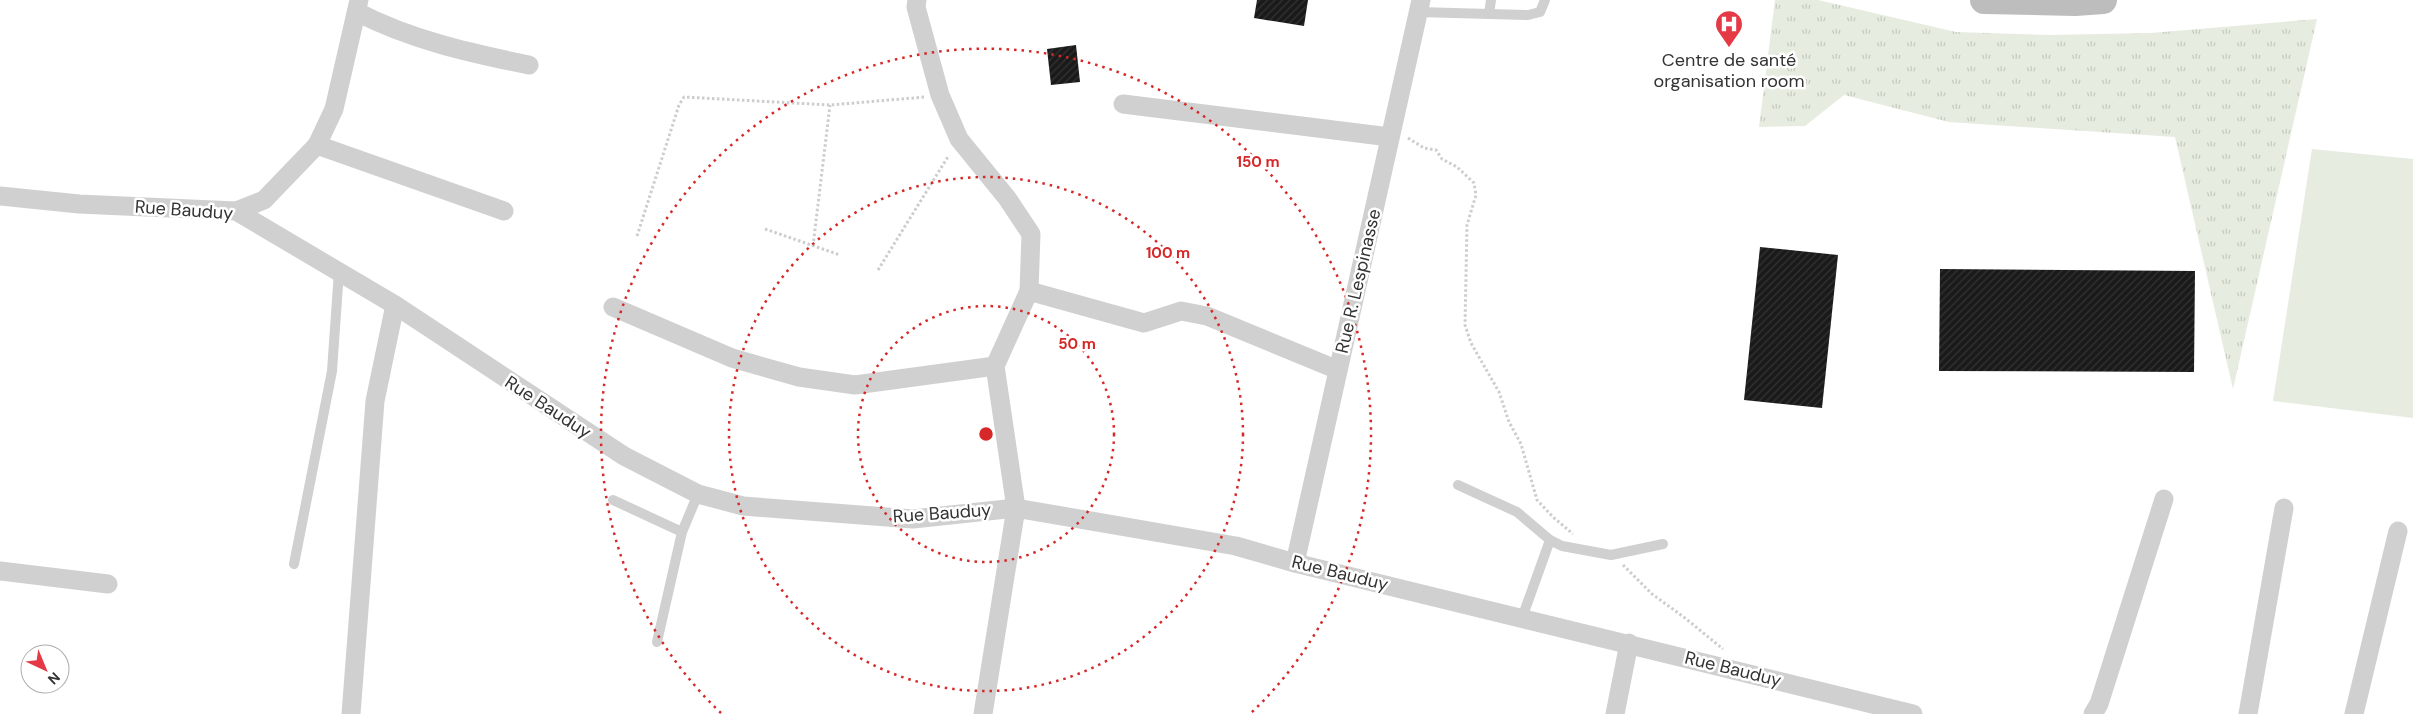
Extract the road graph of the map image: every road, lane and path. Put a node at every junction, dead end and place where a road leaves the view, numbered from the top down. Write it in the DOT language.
graph roads {
  1 [pos="916,0"];
  2 [pos="1491,0"];
  3 [pos="1545,0"];
  4 [pos="1984,0"];
  5 [pos="2103,0"];
  6 [pos="358,6"];
  7 [pos="1419,6"];
  8 [pos="1489,14"];
  9 [pos="530,65"];
  10 [pos="940,95"];
  11 [pos="1123,104"];
  12 [pos="830,106"];
  13 [pos="1391,133"];
  14 [pos="959,139"];
  15 [pos="317,145"];
  16 [pos="0,196"];
  17 [pos="236,211"];
  18 [pos="504,211"];
  19 [pos="765,229"];
  20 [pos="637,236"];
  21 [pos="814,246"];
  22 [pos="840,255"];
  23 [pos="878,270"];
  24 [pos="340,271"];
  25 [pos="1029,291"];
  26 [pos="395,305"];
  27 [pos="613,307"];
  28 [pos="995,366"];
  29 [pos="1338,370"];
  30 [pos="1458,485"];
  31 [pos="698,494"];
  32 [pos="2164,499"];
  33 [pos="613,500"];
  34 [pos="1016,508"];
  35 [pos="2284,508"];
  36 [pos="2398,530"];
  37 [pos="682,532"];
  38 [pos="1578,537"];
  39 [pos="1550,540"];
  40 [pos="1663,544"];
  41 [pos="1611,555"];
  42 [pos="1296,563"];
  43 [pos="294,564"];
  44 [pos="0,571"];
  45 [pos="108,584"];
  46 [pos="1522,618"];
  47 [pos="657,642"];
  48 [pos="1630,643"];
  49 [pos="1735,670"];
  50 [pos="351,714"];
  51 [pos="983,714"];
  52 [pos="1614,714"];
  53 [pos="1913,714"];
  54 [pos="2093,714"];
  55 [pos="2248,714"];
  56 [pos="2354,714"];
  1 -- 10 [label="street"];
  2 -- 8 [label="lane"];
  3 -- 8 [label="lane"];
  4 -- 5 [label="main road"];
  6 -- 9 [label="street"];
  6 -- 15 [label="street"];
  7 -- 8 [label="lane"];
  7 -- 13 [label="street, Rue R. Lespinasse"];
  10 -- 12 [label="path"];
  10 -- 14 [label="street"];
  11 -- 13 [label="street"];
  12 -- 20 [label="path"];
  12 -- 21 [label="path"];
  13 -- 29 [label="street, Rue R. Lespinasse"];
  13 -- 38 [label="path"];
  14 -- 23 [label="path"];
  14 -- 25 [label="street"];
  15 -- 17 [label="street"];
  15 -- 18 [label="street"];
  16 -- 17 [label="street, Rue Bauduy"];
  17 -- 24 [label="street, Rue Bauduy"];
  19 -- 21 [label="path"];
  21 -- 22 [label="path"];
  24 -- 26 [label="street, Rue Bauduy"];
  24 -- 43 [label="lane"];
  25 -- 28 [label="street"];
  25 -- 29 [label="street"];
  26 -- 31 [label="street, Rue Bauduy"];
  26 -- 50 [label="street"];
  27 -- 28 [label="street"];
  28 -- 34 [label="street"];
  29 -- 42 [label="street, Rue R. Lespinasse"];
  30 -- 39 [label="lane"];
  31 -- 34 [label="street, Rue Bauduy"];
  31 -- 37 [label="lane"];
  32 -- 54 [label="street"];
  33 -- 37 [label="lane"];
  34 -- 42 [label="street, Rue Bauduy"];
  34 -- 51 [label="street"];
  35 -- 55 [label="street"];
  36 -- 56 [label="street"];
  37 -- 47 [label="lane"];
  39 -- 41 [label="lane"];
  39 -- 46 [label="lane"];
  40 -- 41 [label="lane"];
  41 -- 49 [label="path"];
  42 -- 46 [label="street, Rue Bauduy"];
  44 -- 45 [label="street"];
  46 -- 48 [label="street, Rue Bauduy"];
  48 -- 49 [label="street, Rue Bauduy"];
  48 -- 52 [label="street"];
  49 -- 53 [label="street, Rue Bauduy"];
}
